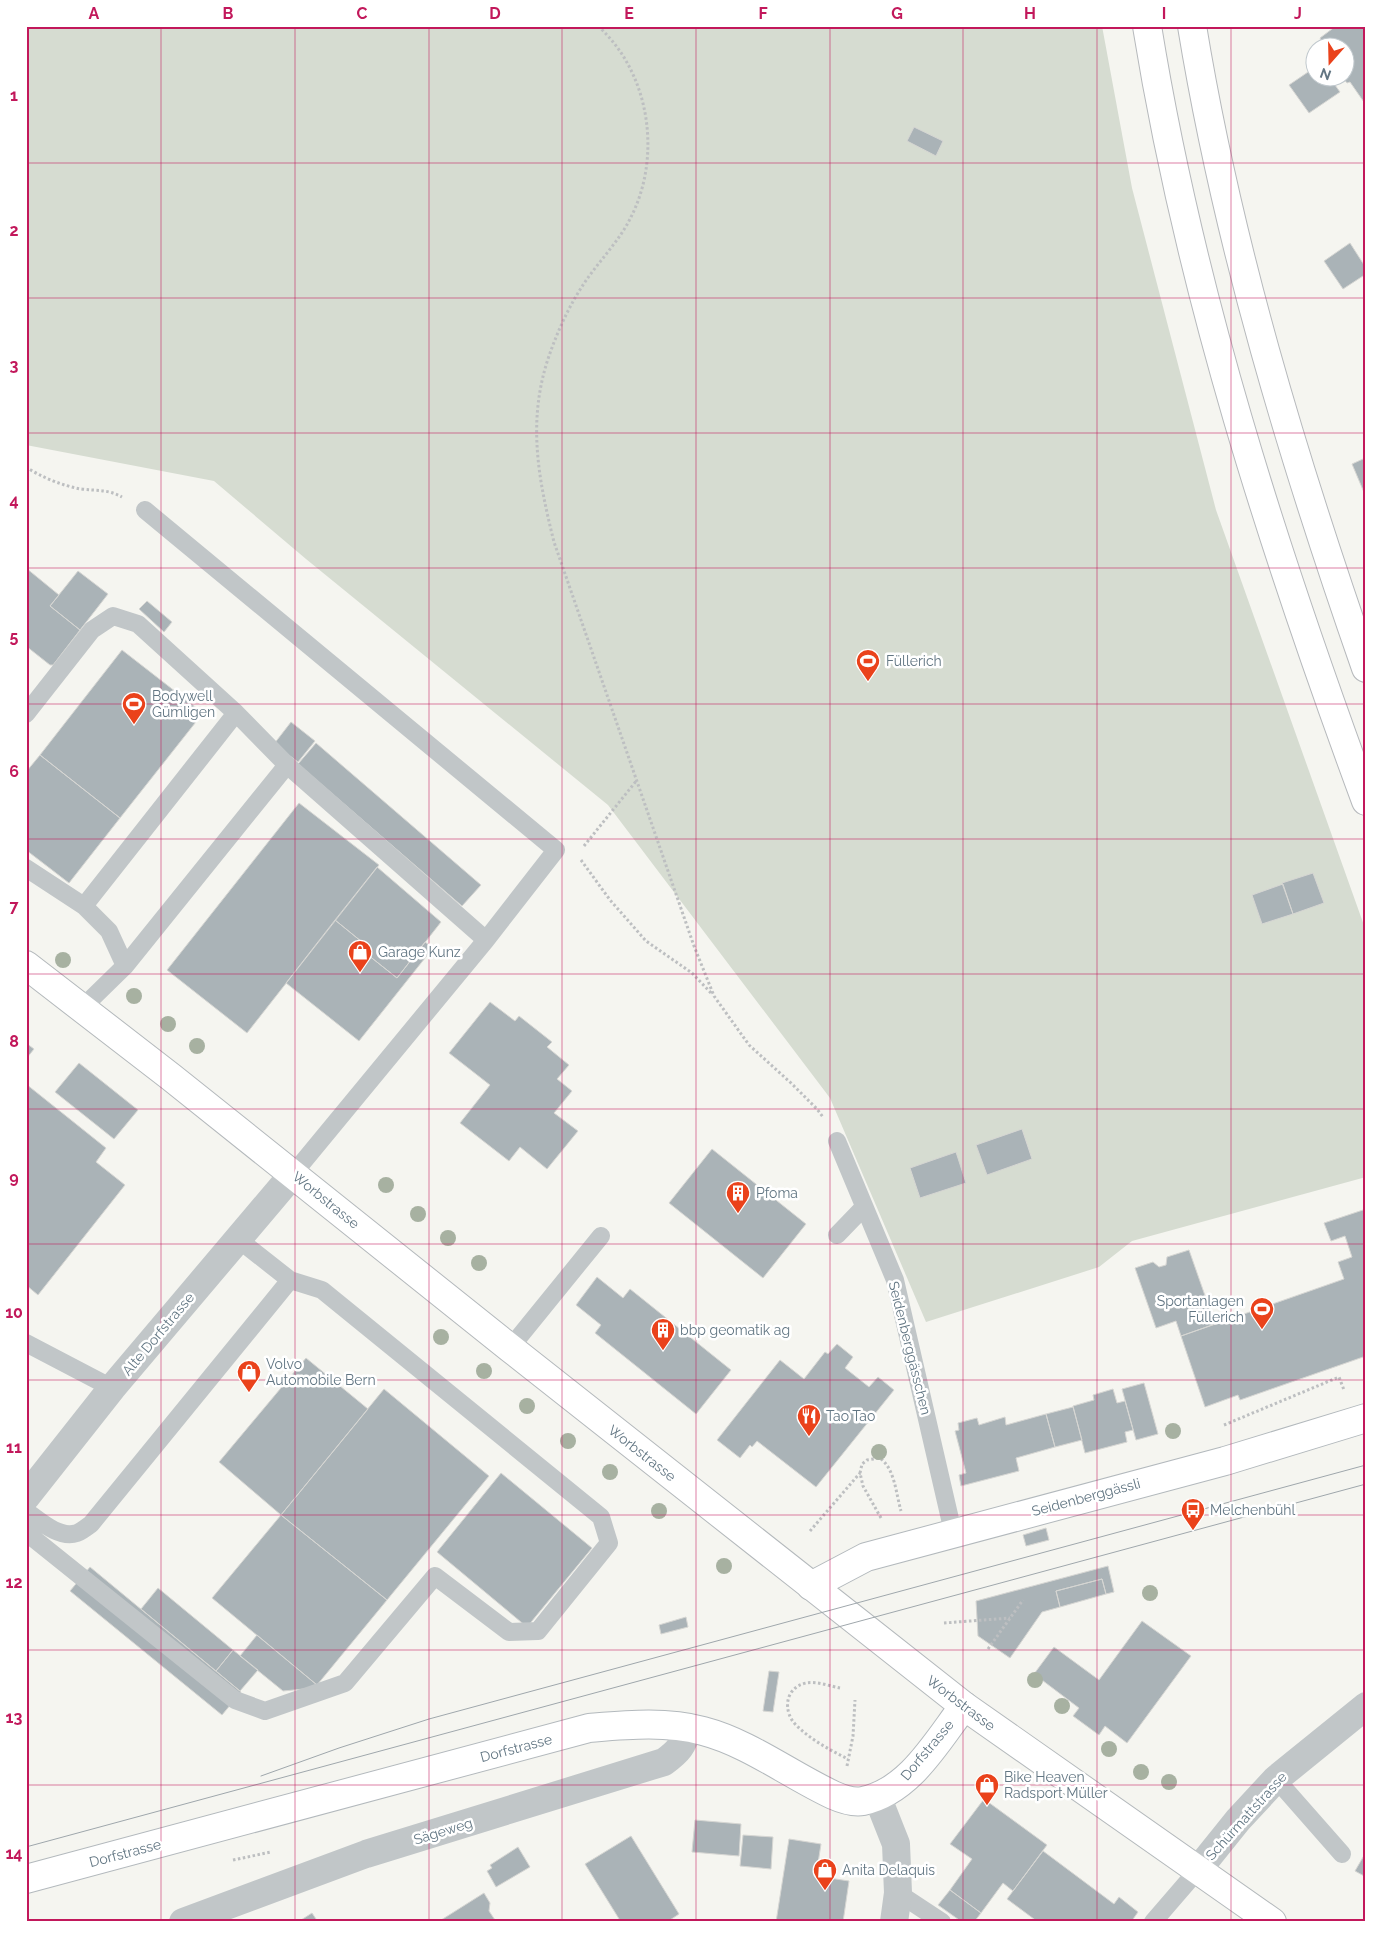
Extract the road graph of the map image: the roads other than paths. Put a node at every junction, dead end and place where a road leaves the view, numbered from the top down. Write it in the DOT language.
graph roads {
  1 [pos="1147,26"];
  2 [pos="1192,26"];
  3 [pos="145,510"];
  4 [pos="1366,668"];
  5 [pos="236,713"];
  6 [pos="26,714"];
  7 [pos="287,765"];
  8 [pos="1366,801"];
  9 [pos="26,868"];
  10 [pos="84,906"];
  11 [pos="486,940"];
  12 [pos="26,965"];
  13 [pos="125,966"];
  14 [pos="81,1009"];
  15 [pos="837,1141"];
  16 [pos="293,1174"];
  17 [pos="864,1207"];
  18 [pos="837,1235"];
  19 [pos="601,1236"];
  20 [pos="238,1239"];
  21 [pos="290,1280"];
  22 [pos="26,1343"];
  23 [pos="510,1348"];
  24 [pos="112,1388"];
  25 [pos="1366,1418"];
  26 [pos="26,1497"];
  27 [pos="26,1511"];
  28 [pos="26,1521"];
  29 [pos="954,1532"];
  30 [pos="811,1586"];
  31 [pos="964,1706"];
  32 [pos="1366,1706"];
  33 [pos="688,1728"];
  34 [pos="1276,1779"];
  35 [pos="877,1796"];
  36 [pos="1342,1854"];
  37 [pos="1197,1871"];
  38 [pos="26,1879"];
  39 [pos="898,1893"];
  40 [pos="183,1922"];
  41 [pos="894,1922"];
  42 [pos="942,1922"];
  43 [pos="1154,1922"];
  44 [pos="1272,1922"];
  1 -- 8 [label="main road"];
  2 -- 4 [label="main road"];
  3 -- 11 [label="lane"];
  5 -- 6 [label="lane"];
  5 -- 7 [label="lane"];
  5 -- 10 [label="lane"];
  7 -- 11 [label="lane"];
  7 -- 13 [label="lane"];
  9 -- 10 [label="lane"];
  10 -- 13 [label="lane"];
  11 -- 16 [label="lane"];
  12 -- 14 [label="main road, Worbstrasse"];
  13 -- 14 [label="lane"];
  14 -- 16 [label="main road, Worbstrasse"];
  15 -- 17 [label="lane, Seidenberggässchen"];
  16 -- 20 [label="street, Alte Dorfstrasse"];
  16 -- 23 [label="main road, Worbstrasse"];
  17 -- 18 [label="lane"];
  17 -- 29 [label="lane, Seidenberggässchen"];
  19 -- 23 [label="lane"];
  20 -- 21 [label="lane"];
  20 -- 24 [label="street, Alte Dorfstrasse"];
  21 -- 27 [label="lane"];
  21 -- 28 [label="lane"];
  22 -- 24 [label="lane"];
  23 -- 30 [label="main road, Worbstrasse"];
  24 -- 26 [label="street, Alte Dorfstrasse"];
  25 -- 29 [label="main road, Seidenberggässli"];
  29 -- 30 [label="main road, Seidenberggässli"];
  30 -- 31 [label="main road, Worbstrasse"];
  31 -- 35 [label="main road, Dorfstrasse"];
  31 -- 37 [label="main road, Worbstrasse"];
  32 -- 34 [label="street, Schürmattstrasse"];
  33 -- 35 [label="main road, Dorfstrasse"];
  33 -- 38 [label="main road, Dorfstrasse"];
  33 -- 40 [label="street, Sägeweg"];
  34 -- 36 [label="lane"];
  34 -- 37 [label="street, Schürmattstrasse"];
  35 -- 39 [label="street"];
  37 -- 43 [label="lane"];
  37 -- 44 [label="main road, Worbstrasse"];
  39 -- 41 [label="street"];
  39 -- 42 [label="lane"];
}
